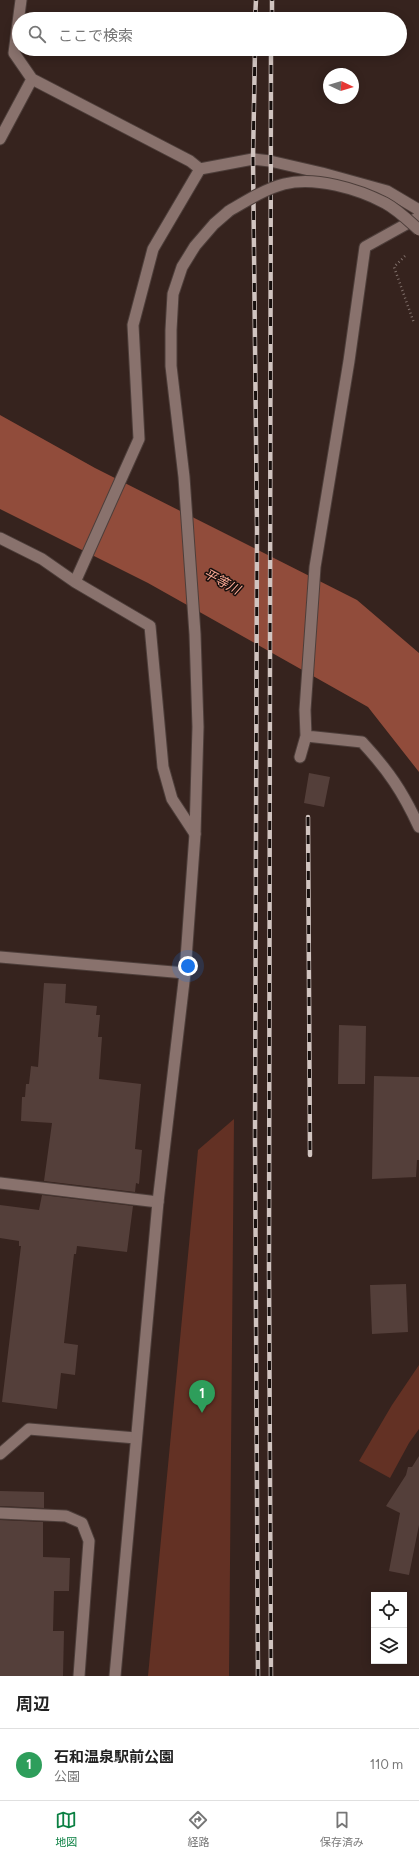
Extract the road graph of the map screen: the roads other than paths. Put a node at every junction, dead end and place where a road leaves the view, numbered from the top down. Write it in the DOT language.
graph roads {
  1 [pos="21,0"];
  2 [pos="19,12"];
  3 [pos="16,56"];
  4 [pos="32,80"];
  5 [pos="0,139"];
  6 [pos="200,169"];
  7 [pos="419,210"];
  8 [pos="419,217"];
  9 [pos="419,230"];
  10 [pos="0,538"];
  11 [pos="75,582"];
  12 [pos="306,736"];
  13 [pos="300,757"];
  14 [pos="419,827"];
  15 [pos="195,834"];
  16 [pos="0,957"];
  17 [pos="185,973"];
  18 [pos="0,1184"];
  19 [pos="158,1202"];
  20 [pos="136,1438"];
  21 [pos="0,1454"];
  22 [pos="0,1513"];
  23 [pos="80,1676"];
  24 [pos="115,1676"];
  1 -- 2 [label="street"];
  3 -- 4 [label="street"];
  4 -- 5 [label="street"];
  4 -- 6 [label="street"];
  6 -- 7 [label="street"];
  6 -- 11 [label="street"];
  8 -- 12 [label="street"];
  9 -- 15 [label="street, bridge"];
  10 -- 11 [label="street"];
  11 -- 15 [label="street"];
  12 -- 13 [label="street"];
  12 -- 14 [label="street"];
  15 -- 17 [label="street"];
  16 -- 17 [label="street"];
  17 -- 19 [label="street"];
  18 -- 19 [label="street"];
  19 -- 20 [label="street"];
  20 -- 21 [label="street"];
  20 -- 24 [label="street"];
  22 -- 23 [label="street"];
}
